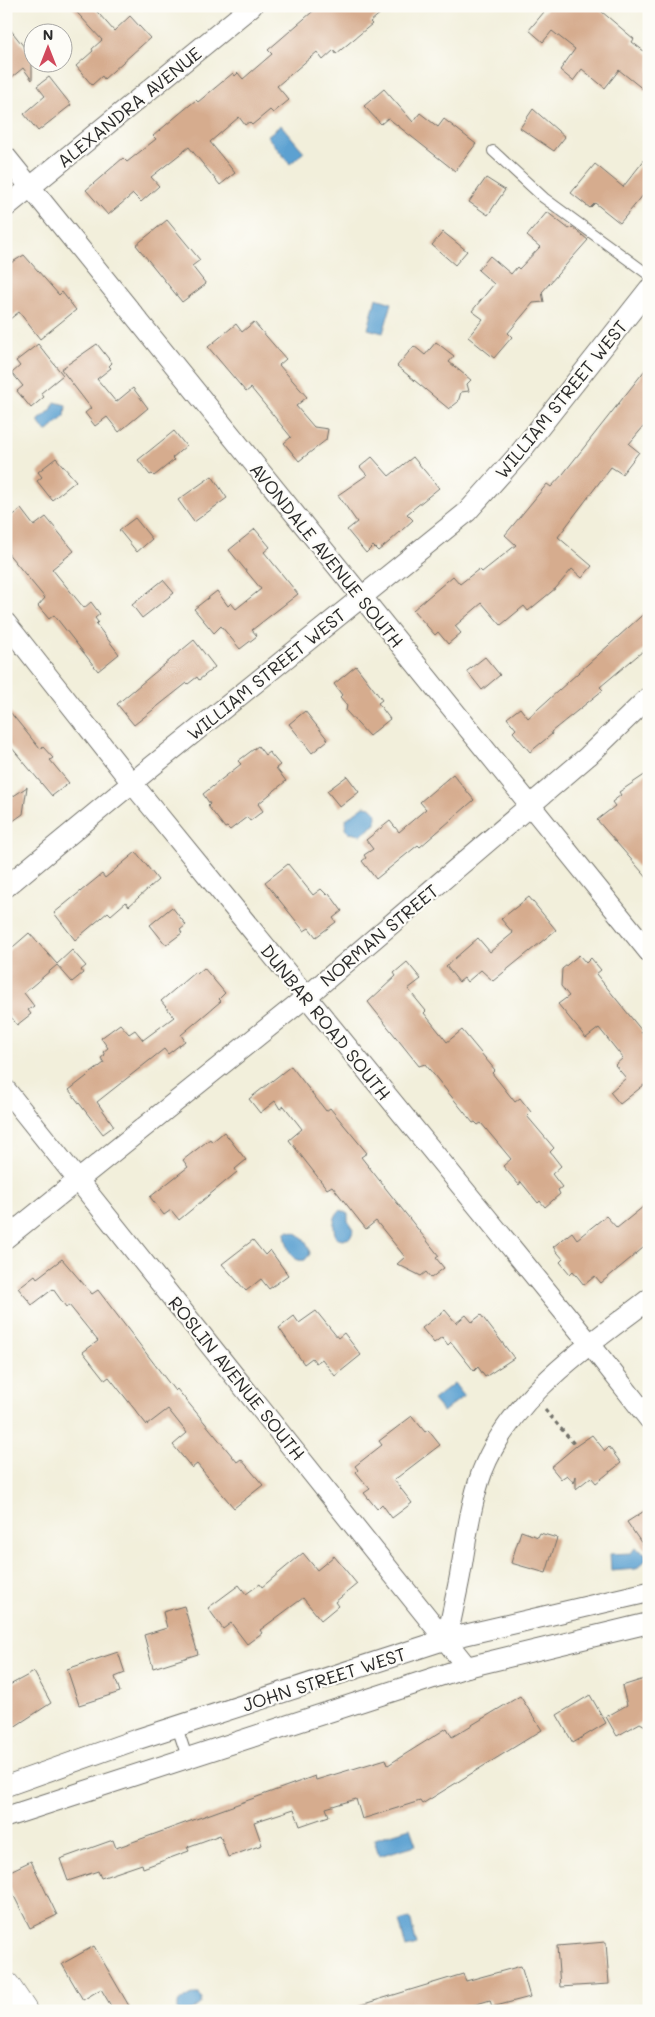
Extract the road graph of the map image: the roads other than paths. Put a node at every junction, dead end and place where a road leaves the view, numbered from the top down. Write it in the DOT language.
graph roads {
  1 [pos="252,6"];
  2 [pos="494,152"];
  3 [pos="6,157"];
  4 [pos="30,188"];
  5 [pos="6,207"];
  6 [pos="649,275"];
  7 [pos="649,289"];
  8 [pos="360,597"];
  9 [pos="6,622"];
  10 [pos="649,697"];
  11 [pos="132,783"];
  12 [pos="530,806"];
  13 [pos="6,887"];
  14 [pos="649,952"];
  15 [pos="306,997"];
  16 [pos="6,1090"];
  17 [pos="78,1181"];
  18 [pos="6,1238"];
  19 [pos="649,1299"];
  20 [pos="590,1344"];
  21 [pos="649,1419"];
  22 [pos="649,1592"];
  23 [pos="649,1623"];
  24 [pos="447,1639"];
  25 [pos="467,1667"];
  26 [pos="177,1727"];
  27 [pos="188,1757"];
  28 [pos="6,1786"];
  29 [pos="6,1817"];
  30 [pos="6,1986"];
  31 [pos="23,2011"];
  1 -- 4 [label="street, ALEXANDRA AVENUE"];
  2 -- 6 [label="lane"];
  3 -- 4 [label="street, AVONDALE AVENUE SOUTH"];
  4 -- 5 [label="street, ALEXANDRA AVENUE"];
  4 -- 8 [label="street, AVONDALE AVENUE SOUTH"];
  7 -- 8 [label="street, WILLIAM STREET WEST"];
  8 -- 11 [label="street, WILLIAM STREET WEST"];
  8 -- 12 [label="street, AVONDALE AVENUE SOUTH"];
  9 -- 11 [label="street, DUNBAR ROAD SOUTH"];
  10 -- 12 [label="street, NORMAN STREET"];
  11 -- 13 [label="street, WILLIAM STREET WEST"];
  11 -- 15 [label="street, DUNBAR ROAD SOUTH"];
  12 -- 14 [label="street, AVONDALE AVENUE SOUTH"];
  12 -- 15 [label="street, NORMAN STREET"];
  15 -- 17 [label="street, NORMAN STREET"];
  15 -- 20 [label="street, DUNBAR ROAD SOUTH"];
  16 -- 17 [label="street, ROSLIN AVENUE SOUTH"];
  17 -- 18 [label="street, NORMAN STREET"];
  17 -- 24 [label="street, ROSLIN AVENUE SOUTH"];
  19 -- 20 [label="street"];
  20 -- 21 [label="street, DUNBAR ROAD SOUTH"];
  20 -- 24 [label="street"];
  22 -- 24 [label="street, JOHN STREET WEST"];
  23 -- 25 [label="street, JOHN STREET WEST"];
  24 -- 25 [label="street, ROSLIN AVENUE SOUTH"];
  24 -- 26 [label="street, JOHN STREET WEST"];
  25 -- 27 [label="street, JOHN STREET WEST"];
  26 -- 27 [label="lane"];
  26 -- 28 [label="street, JOHN STREET WEST"];
  27 -- 29 [label="street, JOHN STREET WEST"];
  30 -- 31 [label="main road"];
}
